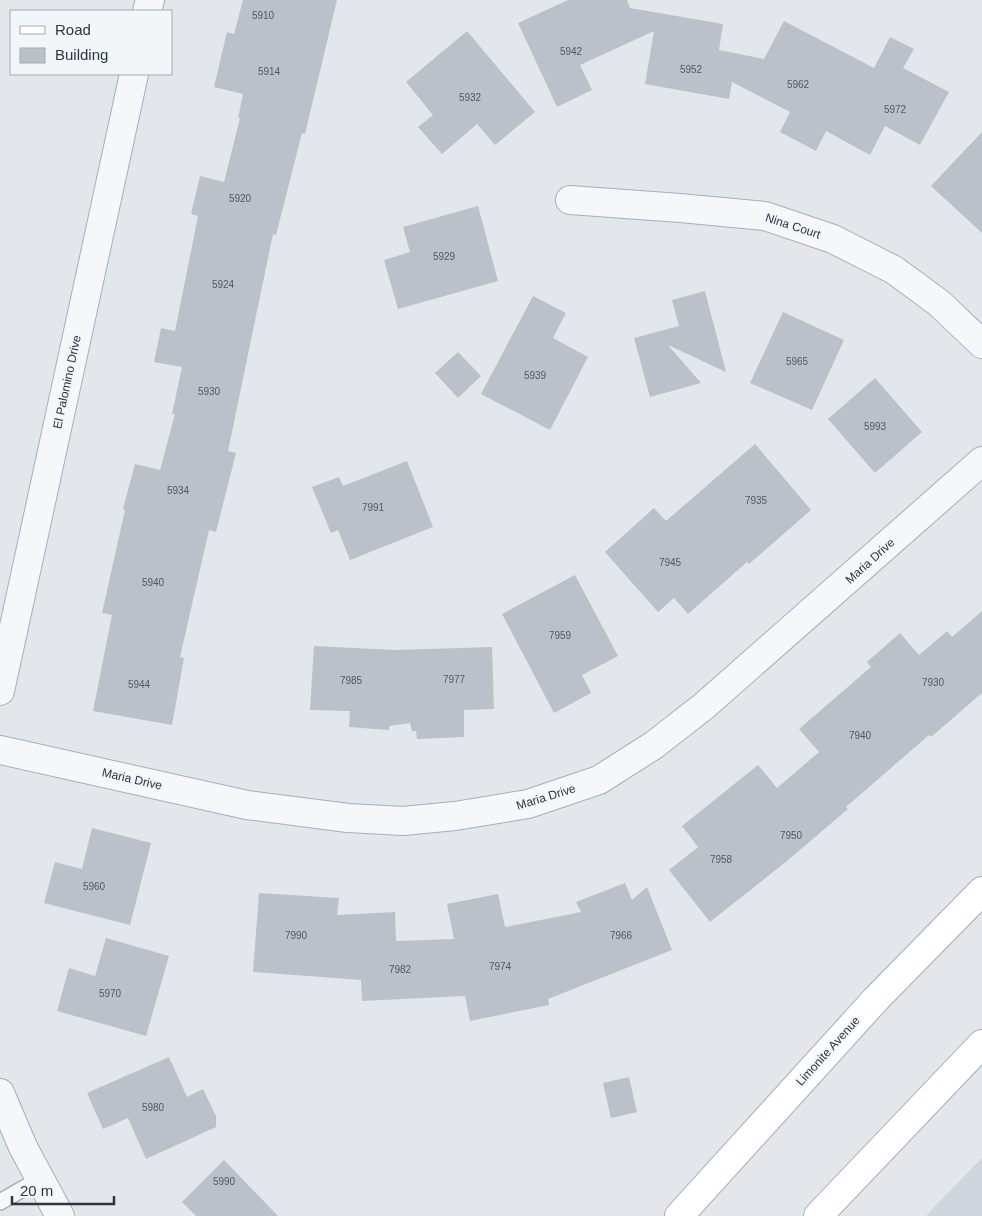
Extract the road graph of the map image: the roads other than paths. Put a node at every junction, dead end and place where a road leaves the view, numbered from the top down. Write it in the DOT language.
graph roads {
  1 [pos="134,75"];
  2 [pos="570,200"];
  3 [pos="982,344"];
  4 [pos="982,461"];
  5 [pos="0,691"];
  6 [pos="0,750"];
  7 [pos="982,891"];
  8 [pos="982,1044"];
  9 [pos="0,1094"];
  10 [pos="40,1179"];
  11 [pos="0,1202"];
  12 [pos="60,1216"];
  13 [pos="678,1216"];
  14 [pos="818,1216"];
  1 -- 5 [label="street, El Palomino Drive"];
  2 -- 3 [label="street, Nina Court"];
  4 -- 6 [label="street, Maria Drive"];
  7 -- 13 [label="main road, Limonite Avenue"];
  8 -- 14 [label="main road"];
  9 -- 10 [label="street"];
  10 -- 11 [label="lane"];
  10 -- 12 [label="street"];
}
